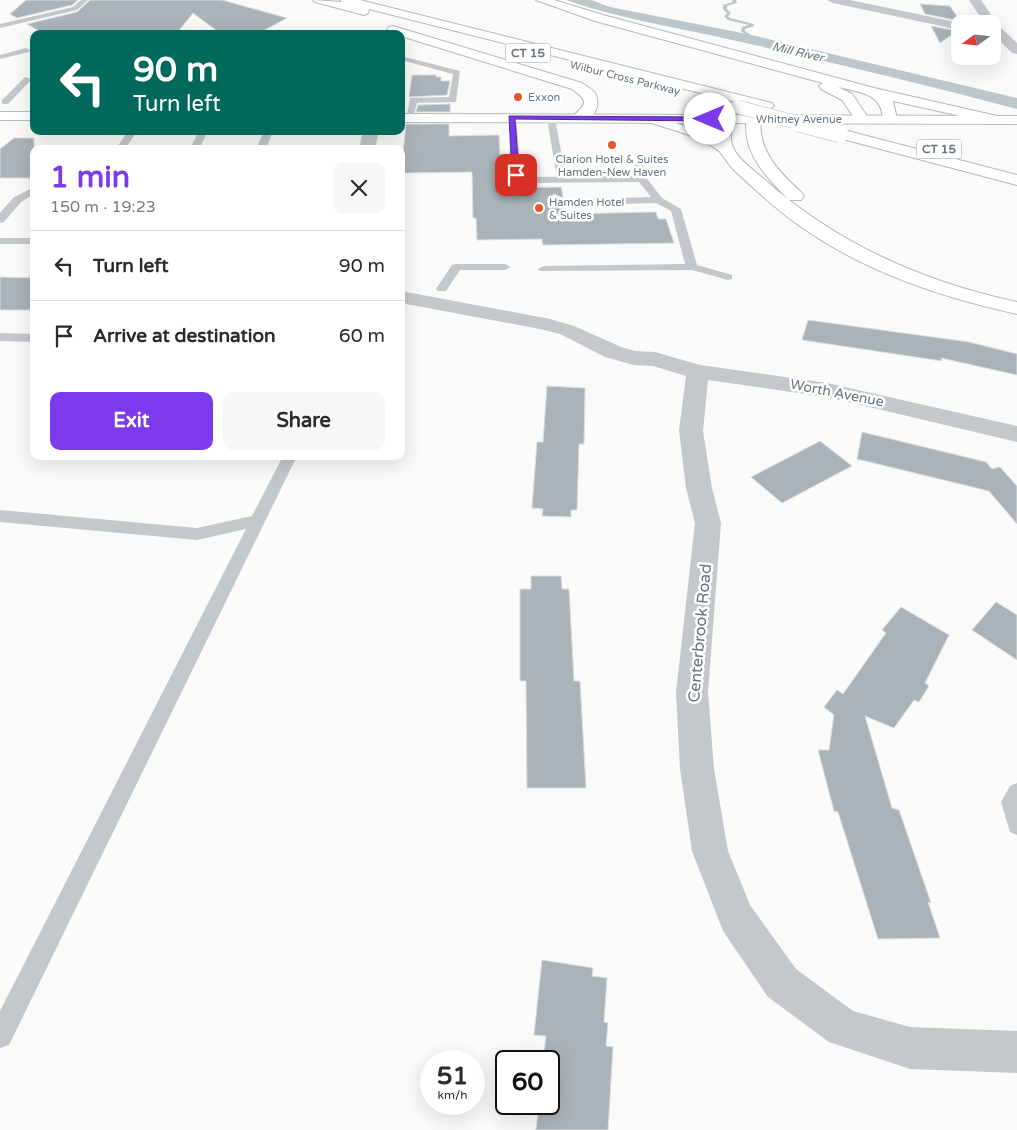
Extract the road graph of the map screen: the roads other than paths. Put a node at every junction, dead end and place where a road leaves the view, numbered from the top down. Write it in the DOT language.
graph roads {
  1 [pos="85,0"];
  2 [pos="319,0"];
  3 [pos="346,0"];
  4 [pos="526,0"];
  5 [pos="542,0"];
  6 [pos="833,0"];
  7 [pos="974,0"];
  8 [pos="305,3"];
  9 [pos="425,7"];
  10 [pos="984,15"];
  11 [pos="951,24"];
  12 [pos="0,26"];
  13 [pos="394,30"];
  14 [pos="405,33"];
  15 [pos="1001,35"];
  16 [pos="520,44"];
  17 [pos="26,50"];
  18 [pos="1017,50"];
  19 [pos="1,55"];
  20 [pos="405,59"];
  21 [pos="28,79"];
  22 [pos="866,90"];
  23 [pos="2,109"];
  24 [pos="761,112"];
  25 [pos="733,113"];
  26 [pos="30,115"];
  27 [pos="512,117"];
  28 [pos="405,118"];
  29 [pos="551,118"];
  30 [pos="579,118"];
  31 [pos="654,119"];
  32 [pos="890,120"];
  33 [pos="997,120"];
  34 [pos="1017,120"];
  35 [pos="862,125"];
  36 [pos="724,148"];
  37 [pos="930,157"];
  38 [pos="557,160"];
  39 [pos="1017,169"];
  40 [pos="642,179"];
  41 [pos="1017,180"];
  42 [pos="554,182"];
  43 [pos="1017,190"];
  44 [pos="30,192"];
  45 [pos="554,198"];
  46 [pos="658,200"];
  47 [pos="0,220"];
  48 [pos="0,241"];
  49 [pos="30,241"];
  50 [pos="505,267"];
  51 [pos="692,267"];
  52 [pos="544,269"];
  53 [pos="728,277"];
  54 [pos="405,280"];
  55 [pos="442,289"];
  56 [pos="1017,292"];
  57 [pos="405,298"];
  58 [pos="1017,308"];
  59 [pos="0,336"];
  60 [pos="30,338"];
  61 [pos="655,359"];
  62 [pos="698,372"];
  63 [pos="1017,434"];
  64 [pos="288,460"];
  65 [pos="0,516"];
  66 [pos="259,520"];
  67 [pos="1017,793"];
  68 [pos="1017,825"];
  69 [pos="0,1036"];
  70 [pos="1017,1052"];
  1 -- 12 [label="lane"];
  2 -- 25 [label="main road, Wilbur Cross Parkway / CT 15"];
  3 -- 16 [label="main road, Wilbur Cross Parkway / CT 15"];
  4 -- 35 [label="main road"];
  5 -- 22 [label="main road"];
  6 -- 11 [label="street"];
  7 -- 10 [label="street"];
  8 -- 13 [label="main road"];
  9 -- 16 [label="main road"];
  14 -- 30 [label="main road"];
  15 -- 18 [label="street"];
  16 -- 24 [label="main road, Wilbur Cross Parkway / CT 15"];
  17 -- 19 [label="lane"];
  20 -- 28 [label="lane"];
  21 -- 23 [label="lane"];
  22 -- 32 [label="main road"];
  22 -- 33 [label="main road"];
  23 -- 26 [label="main road"];
  24 -- 25 [label="main road, Whitney Avenue"];
  24 -- 35 [label="main road, Whitney Avenue"];
  24 -- 56 [label="main road"];
  25 -- 31 [label="main road, Whitney Avenue"];
  25 -- 36 [label="main road"];
  25 -- 37 [label="main road, Wilbur Cross Parkway / CT 15, bridge"];
  27 -- 28 [label="main road, Whitney Avenue"];
  27 -- 29 [label="main road, Whitney Avenue"];
  27 -- 42 [label="lane"];
  29 -- 30 [label="main road, Whitney Avenue"];
  29 -- 38 [label="lane"];
  30 -- 31 [label="main road, Whitney Avenue"];
  31 -- 36 [label="main road"];
  32 -- 33 [label="main road, Whitney Avenue"];
  32 -- 35 [label="main road, Whitney Avenue"];
  33 -- 34 [label="main road, Whitney Avenue"];
  35 -- 39 [label="main road, CT 15"];
  36 -- 58 [label="main road"];
  37 -- 41 [label="main road, Wilbur Cross Parkway / CT 15"];
  37 -- 43 [label="main road"];
  38 -- 40 [label="lane"];
  38 -- 42 [label="lane"];
  40 -- 42 [label="lane"];
  40 -- 46 [label="lane"];
  44 -- 47 [label="lane"];
  45 -- 46 [label="lane"];
  46 -- 51 [label="lane"];
  48 -- 49 [label="lane"];
  50 -- 55 [label="lane"];
  51 -- 52 [label="lane"];
  51 -- 53 [label="lane"];
  54 -- 55 [label="street, Worth Avenue"];
  55 -- 61 [label="street, Worth Avenue"];
  57 -- 61 [label="street, Worth Avenue"];
  59 -- 60 [label="lane"];
  61 -- 62 [label="street, Worth Avenue"];
  62 -- 63 [label="street, Worth Avenue"];
  62 -- 70 [label="street, Centerbrook Road"];
  64 -- 66 [label="lane"];
  65 -- 66 [label="lane"];
  66 -- 69 [label="lane"];
  67 -- 68 [label="lane"];
}
